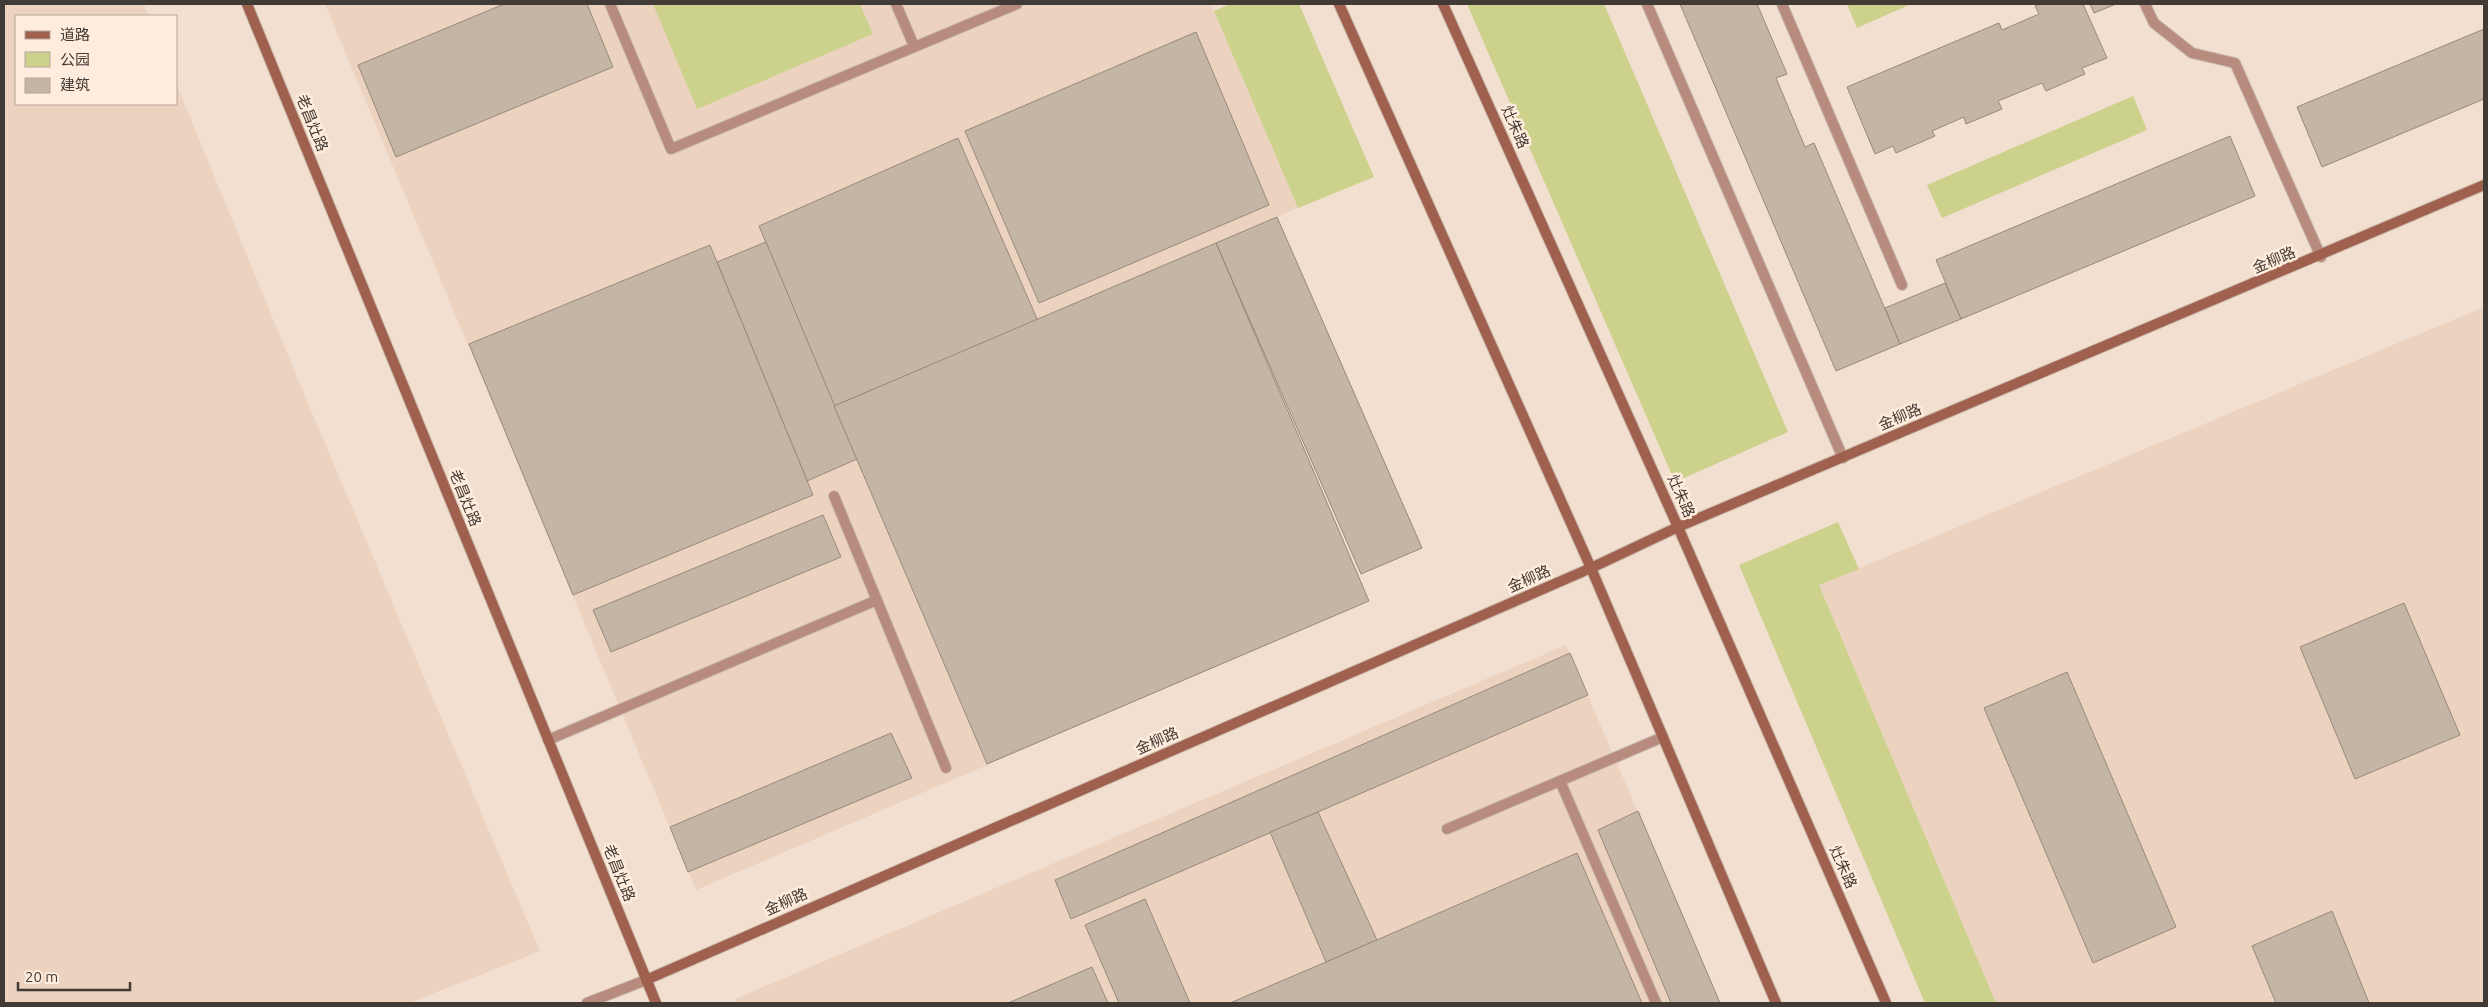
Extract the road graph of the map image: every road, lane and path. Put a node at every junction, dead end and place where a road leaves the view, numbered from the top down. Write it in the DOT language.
graph roads {
  1 [pos="247,4"];
  2 [pos="610,4"];
  3 [pos="896,4"];
  4 [pos="1016,4"];
  5 [pos="1339,4"];
  6 [pos="1443,4"];
  7 [pos="1647,4"];
  8 [pos="1782,4"];
  9 [pos="2145,4"];
  10 [pos="914,46"];
  11 [pos="2484,186"];
  12 [pos="2321,256"];
  13 [pos="1902,285"];
  14 [pos="1843,458"];
  15 [pos="834,496"];
  16 [pos="1678,527"];
  17 [pos="1591,568"];
  18 [pos="877,600"];
  19 [pos="1663,738"];
  20 [pos="548,740"];
  21 [pos="946,768"];
  22 [pos="1560,781"];
  23 [pos="1447,829"];
  24 [pos="646,980"];
  25 [pos="587,1003"];
  26 [pos="656,1003"];
  27 [pos="1656,1003"];
  28 [pos="1776,1003"];
  29 [pos="1886,1003"];
  1 -- 20 [label="street, 老昌灶路"];
  2 -- 10 [label="street"];
  3 -- 10 [label="street"];
  4 -- 10 [label="street"];
  5 -- 17 [label="street"];
  6 -- 16 [label="street, 灶朱路"];
  7 -- 14 [label="street"];
  8 -- 13 [label="street"];
  9 -- 12 [label="street"];
  11 -- 12 [label="street, 金柳路"];
  12 -- 14 [label="street, 金柳路"];
  14 -- 16 [label="street, 金柳路"];
  15 -- 18 [label="street"];
  16 -- 17 [label="street, 金柳路"];
  16 -- 29 [label="street, 灶朱路"];
  17 -- 19 [label="street"];
  17 -- 24 [label="street, 金柳路"];
  18 -- 20 [label="street"];
  18 -- 21 [label="street"];
  19 -- 22 [label="street"];
  19 -- 28 [label="street"];
  20 -- 24 [label="street, 老昌灶路"];
  22 -- 23 [label="street"];
  22 -- 27 [label="street"];
  24 -- 25 [label="street, 金柳路"];
  24 -- 26 [label="street, 老昌灶路"];
}
